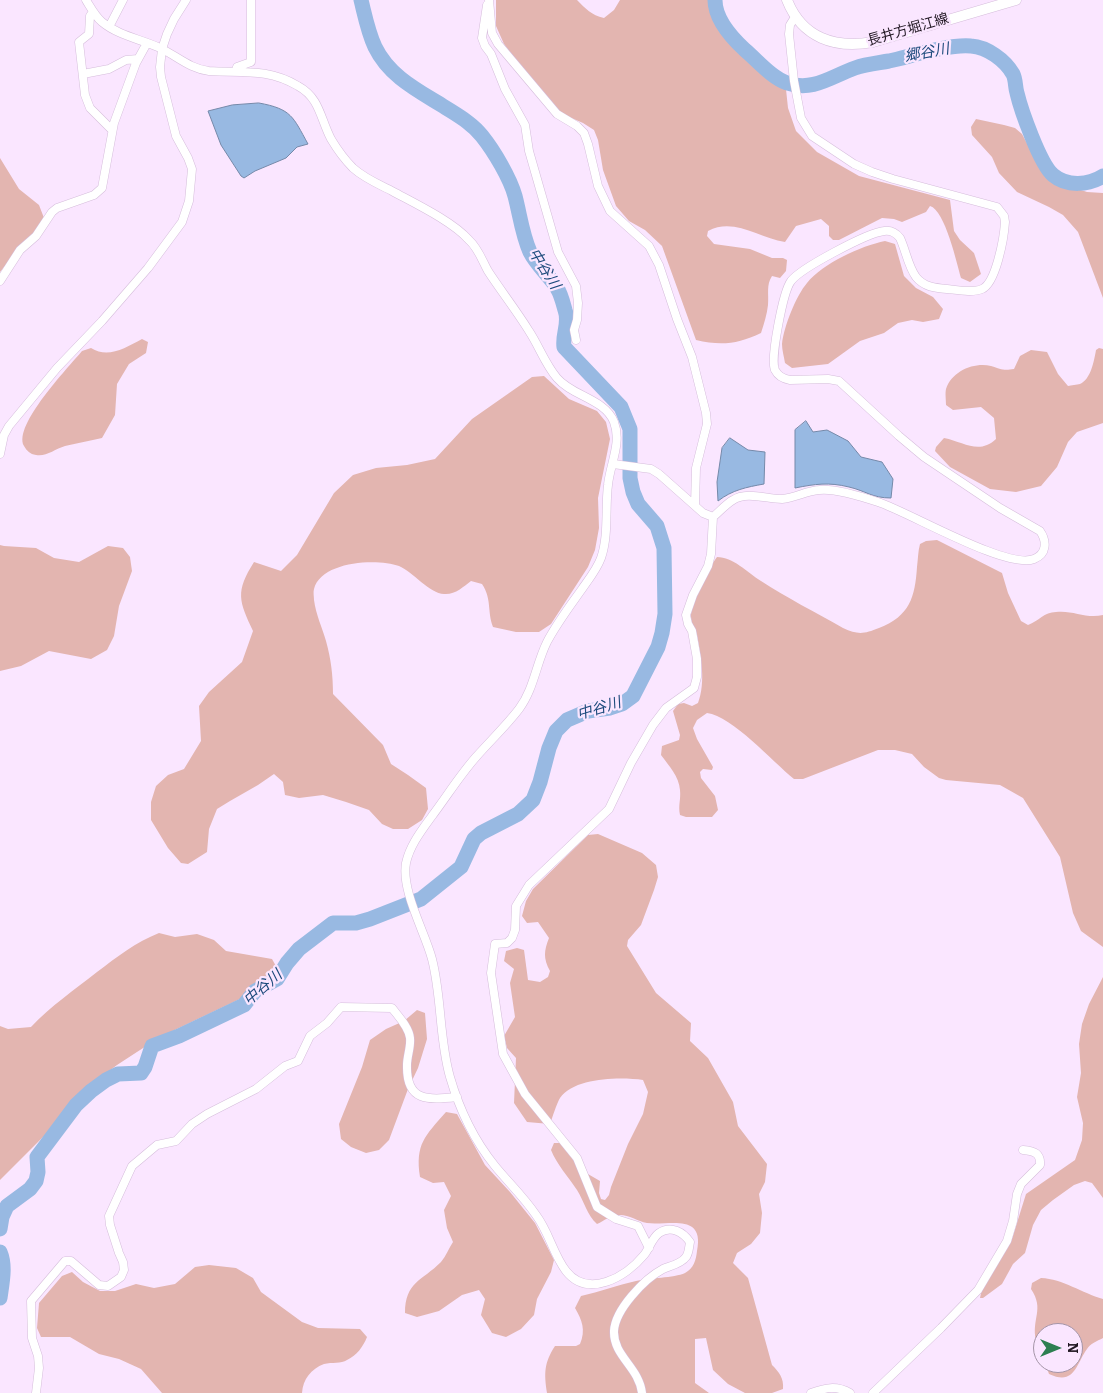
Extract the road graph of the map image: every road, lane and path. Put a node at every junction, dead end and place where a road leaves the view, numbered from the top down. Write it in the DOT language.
graph roads {
  1 [pos="86,0"];
  2 [pos="124,0"];
  3 [pos="186,0"];
  4 [pos="251,0"];
  5 [pos="488,0"];
  6 [pos="787,0"];
  7 [pos="1014,0"];
  8 [pos="93,12"];
  9 [pos="795,17"];
  10 [pos="109,26"];
  11 [pos="148,43"];
  12 [pos="162,49"];
  13 [pos="138,59"];
  14 [pos="236,71"];
  15 [pos="83,74"];
  16 [pos="112,130"];
  17 [pos="0,281"];
  18 [pos="576,340"];
  19 [pos="0,454"];
  20 [pos="613,464"];
  21 [pos="695,505"];
  22 [pos="713,517"];
  23 [pos="457,1098"];
  24 [pos="1023,1150"];
  25 [pos="649,1248"];
  26 [pos="36,1393"];
  27 [pos="642,1393"];
  28 [pos="811,1393"];
  29 [pos="850,1393"];
  30 [pos="873,1393"];
  1 -- 8 [label="street"];
  2 -- 10 [label="street"];
  3 -- 12 [label="street"];
  4 -- 14 [label="street"];
  5 -- 18 [label="street"];
  5 -- 21 [label="street"];
  6 -- 9 [label="main road, 長井方堀江線"];
  7 -- 9 [label="main road, 長井方堀江線"];
  8 -- 10 [label="street"];
  8 -- 15 [label="street"];
  9 -- 22 [label="street"];
  10 -- 11 [label="street"];
  11 -- 12 [label="street"];
  11 -- 13 [label="street"];
  12 -- 14 [label="street"];
  12 -- 19 [label="street"];
  13 -- 15 [label="street"];
  13 -- 16 [label="street"];
  14 -- 20 [label="street"];
  15 -- 16 [label="street"];
  16 -- 17 [label="street"];
  20 -- 21 [label="street"];
  20 -- 23 [label="street"];
  21 -- 22 [label="street"];
  22 -- 25 [label="street"];
  23 -- 25 [label="street"];
  23 -- 26 [label="street"];
  24 -- 30 [label="street"];
  25 -- 27 [label="street"];
  28 -- 29 [label="street"];
}
